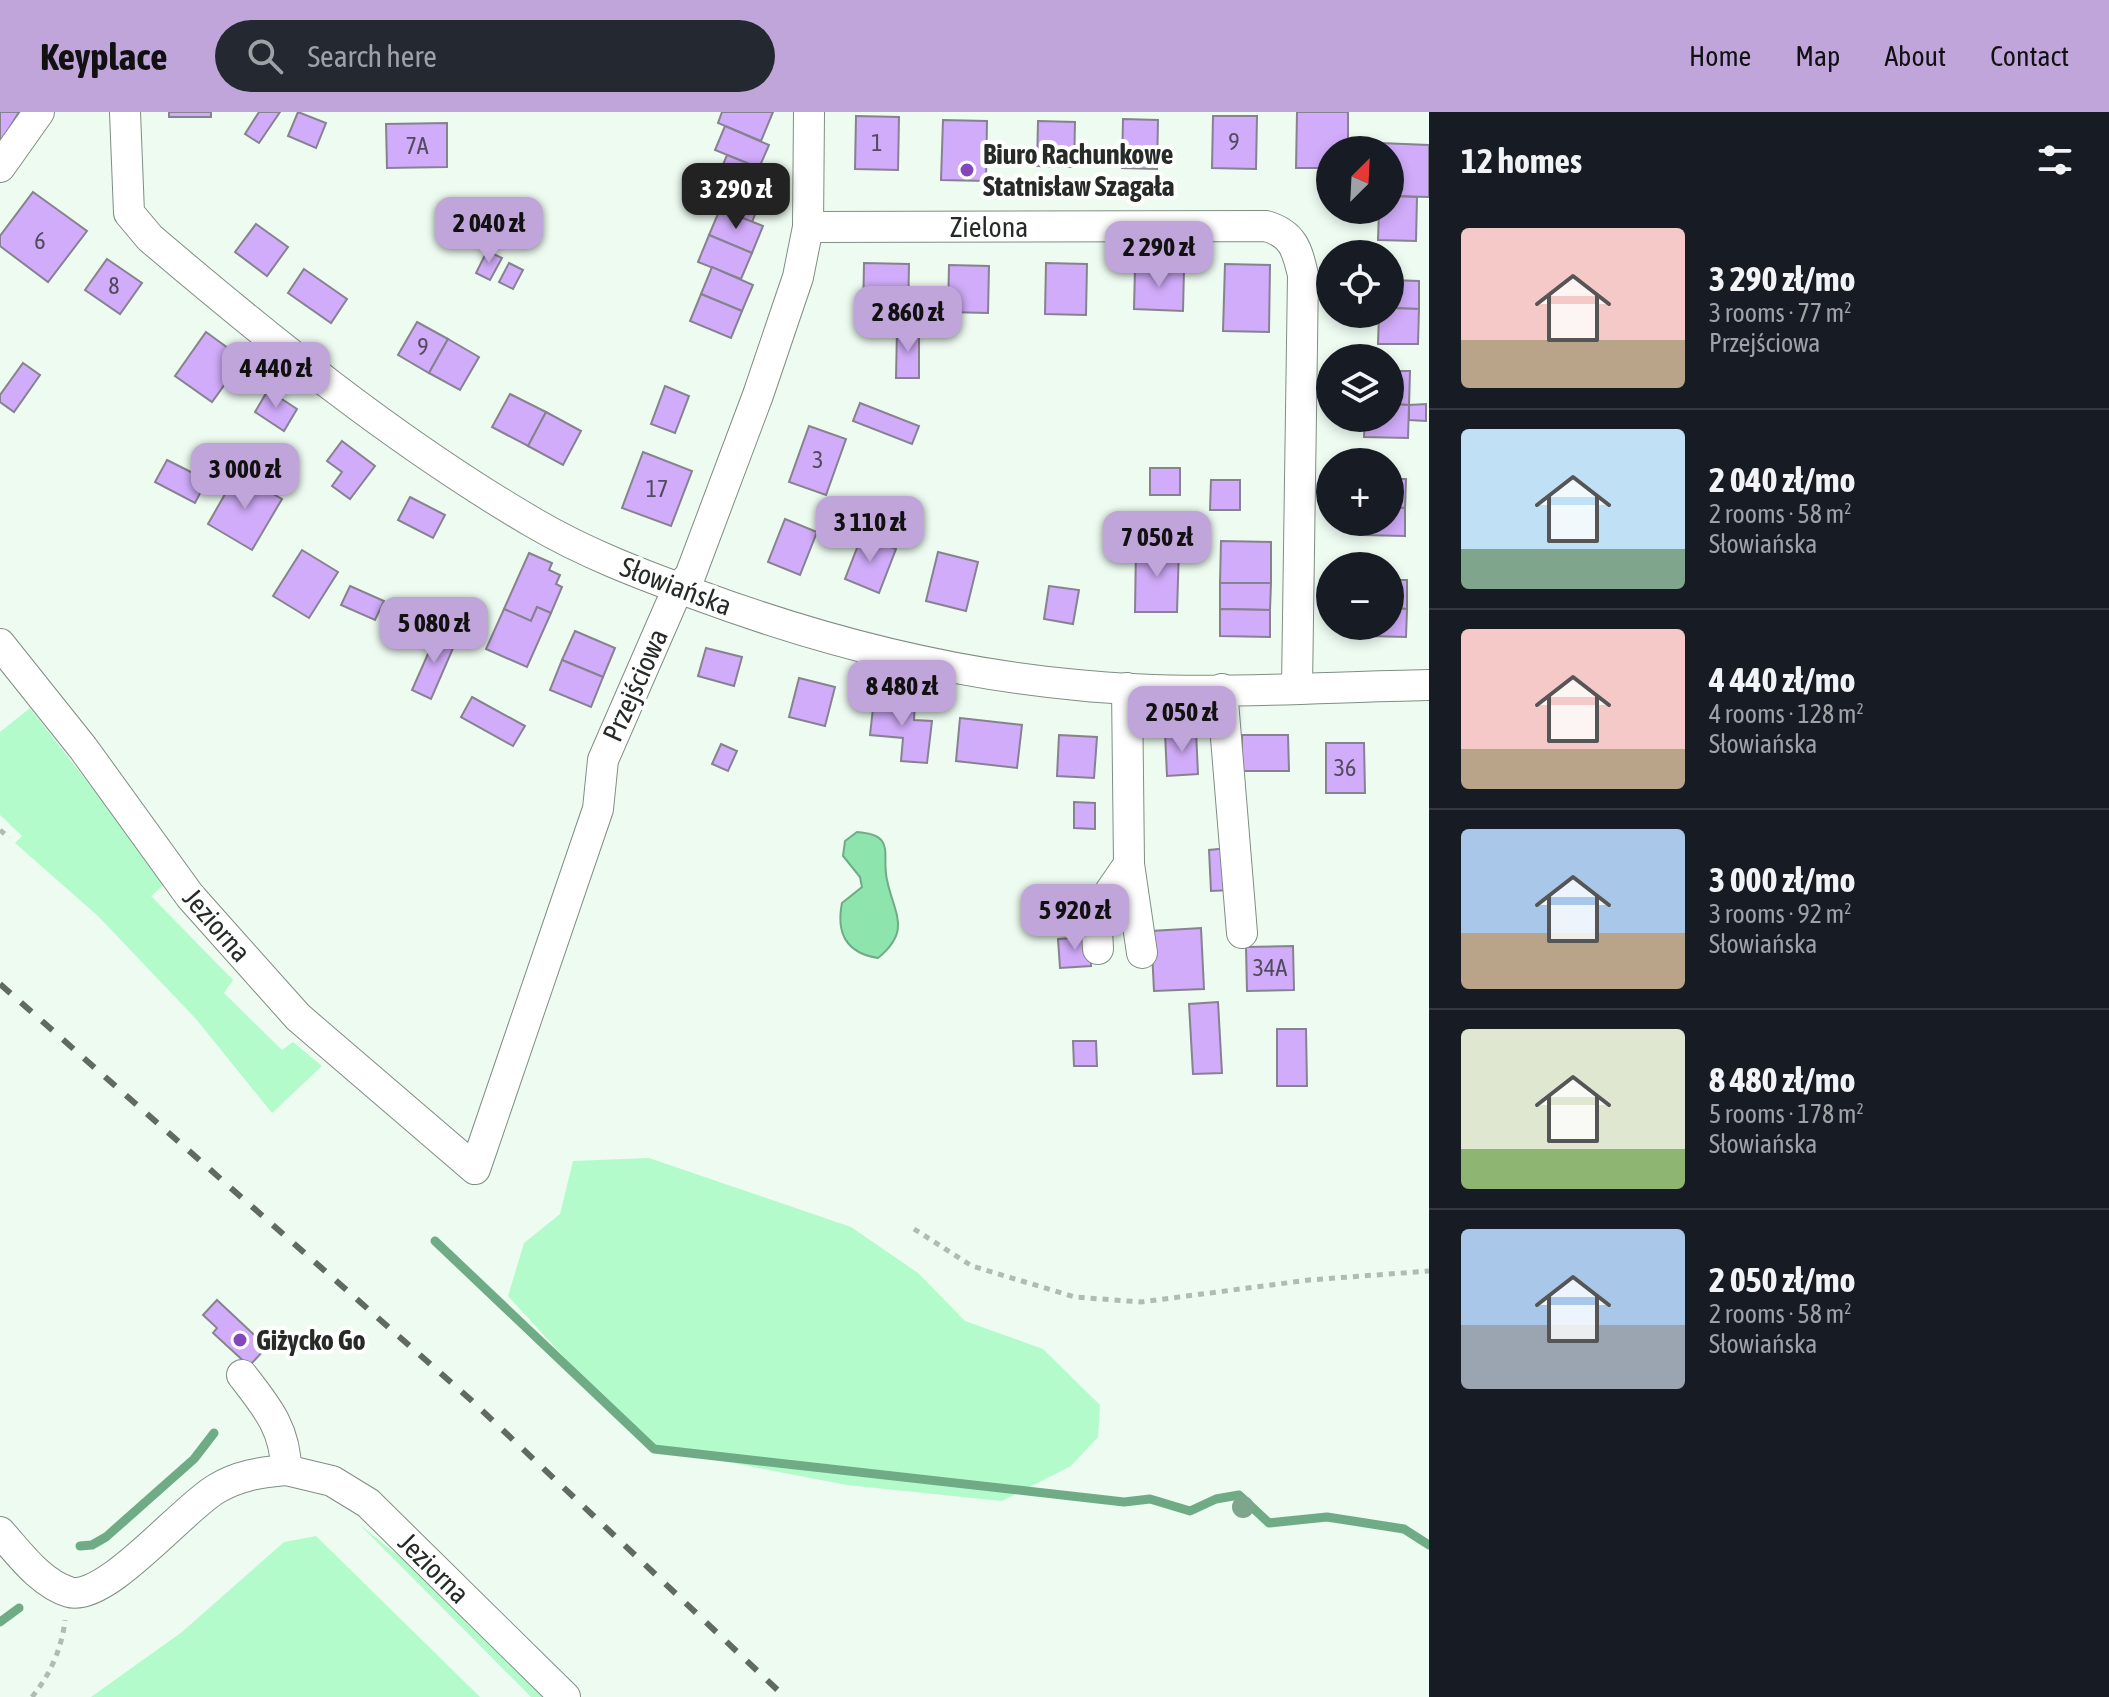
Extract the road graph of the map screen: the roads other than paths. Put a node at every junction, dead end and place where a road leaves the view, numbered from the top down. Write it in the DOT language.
graph roads {
  1 [pos="39,112"];
  2 [pos="125,112"];
  3 [pos="809,112"];
  4 [pos="0,167"];
  5 [pos="808,227"];
  6 [pos="678,588"];
  7 [pos="0,644"];
  8 [pos="1429,685"];
  9 [pos="1297,687"];
  10 [pos="1127,688"];
  11 [pos="1222,689"];
  12 [pos="1129,864"];
  13 [pos="1242,933"];
  14 [pos="1098,949"];
  15 [pos="1142,953"];
  16 [pos="475,1169"];
  17 [pos="242,1375"];
  18 [pos="286,1470"];
  19 [pos="0,1532"];
  20 [pos="565,1697"];
  1 -- 4 [label="street"];
  2 -- 6 [label="street, Słowiańska"];
  3 -- 5 [label="street, Przejściowa"];
  5 -- 6 [label="street, Przejściowa"];
  5 -- 9 [label="street, Zielona"];
  6 -- 10 [label="street, Słowiańska"];
  6 -- 16 [label="street, Przejściowa"];
  7 -- 16 [label="street, Jeziorna"];
  8 -- 9 [label="street, Słowiańska"];
  9 -- 11 [label="street, Słowiańska"];
  10 -- 11 [label="street, Słowiańska"];
  10 -- 12 [label="street"];
  11 -- 13 [label="street"];
  12 -- 14 [label="street"];
  12 -- 15 [label="street"];
  17 -- 18 [label="street"];
  18 -- 19 [label="street"];
  18 -- 20 [label="street, Jeziorna"];
}
